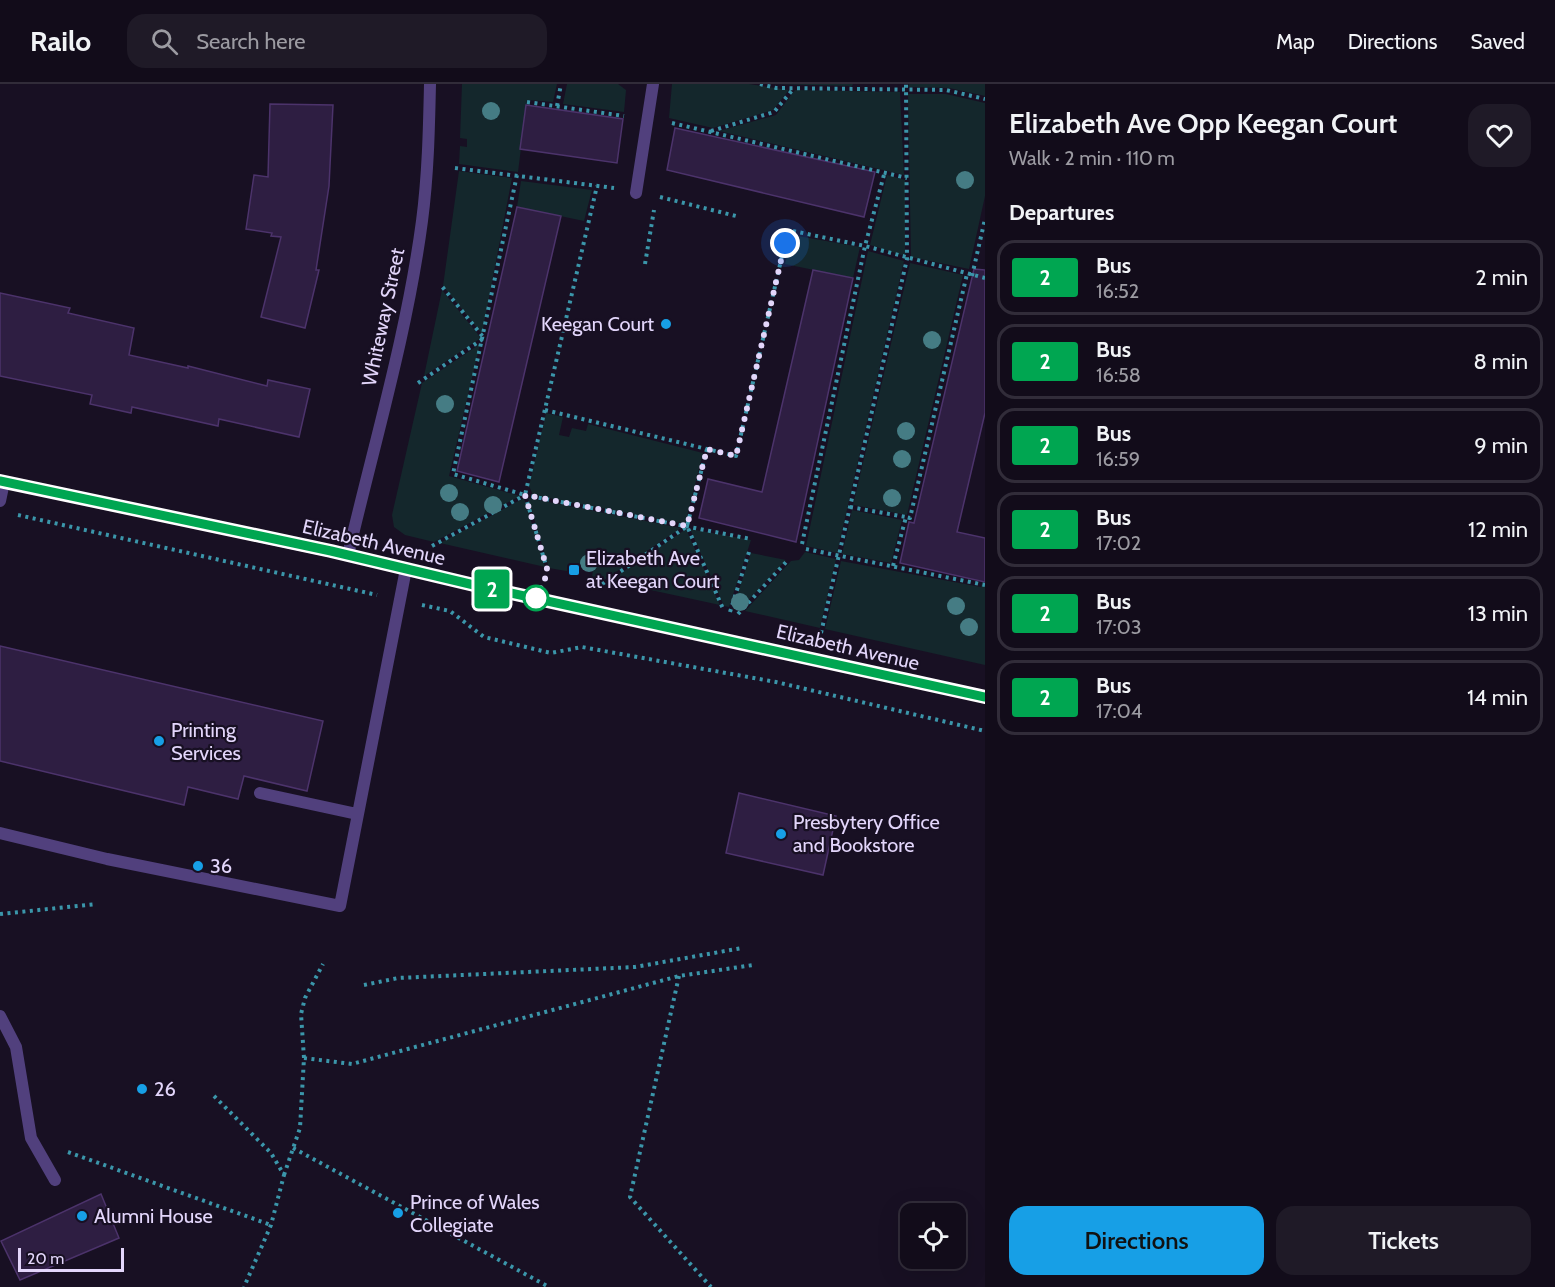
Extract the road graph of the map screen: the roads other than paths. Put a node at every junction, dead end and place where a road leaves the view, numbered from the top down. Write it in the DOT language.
graph roads {
  1 [pos="430,84"];
  2 [pos="652,84"];
  3 [pos="636,193"];
  4 [pos="2,481"];
  5 [pos="0,501"];
  6 [pos="348,555"];
  7 [pos="406,569"];
  8 [pos="985,697"];
  9 [pos="260,794"];
  10 [pos="357,814"];
  11 [pos="0,833"];
  12 [pos="0,1017"];
  13 [pos="55,1180"];
  1 -- 6 [label="street, Whiteway Street"];
  2 -- 3 [label="street"];
  4 -- 5 [label="street"];
  4 -- 6 [label="main road, Elizabeth Avenue"];
  6 -- 7 [label="main road, Elizabeth Avenue"];
  7 -- 8 [label="main road, Elizabeth Avenue"];
  7 -- 10 [label="street"];
  9 -- 10 [label="street"];
  10 -- 11 [label="street"];
  12 -- 13 [label="street"];
}
